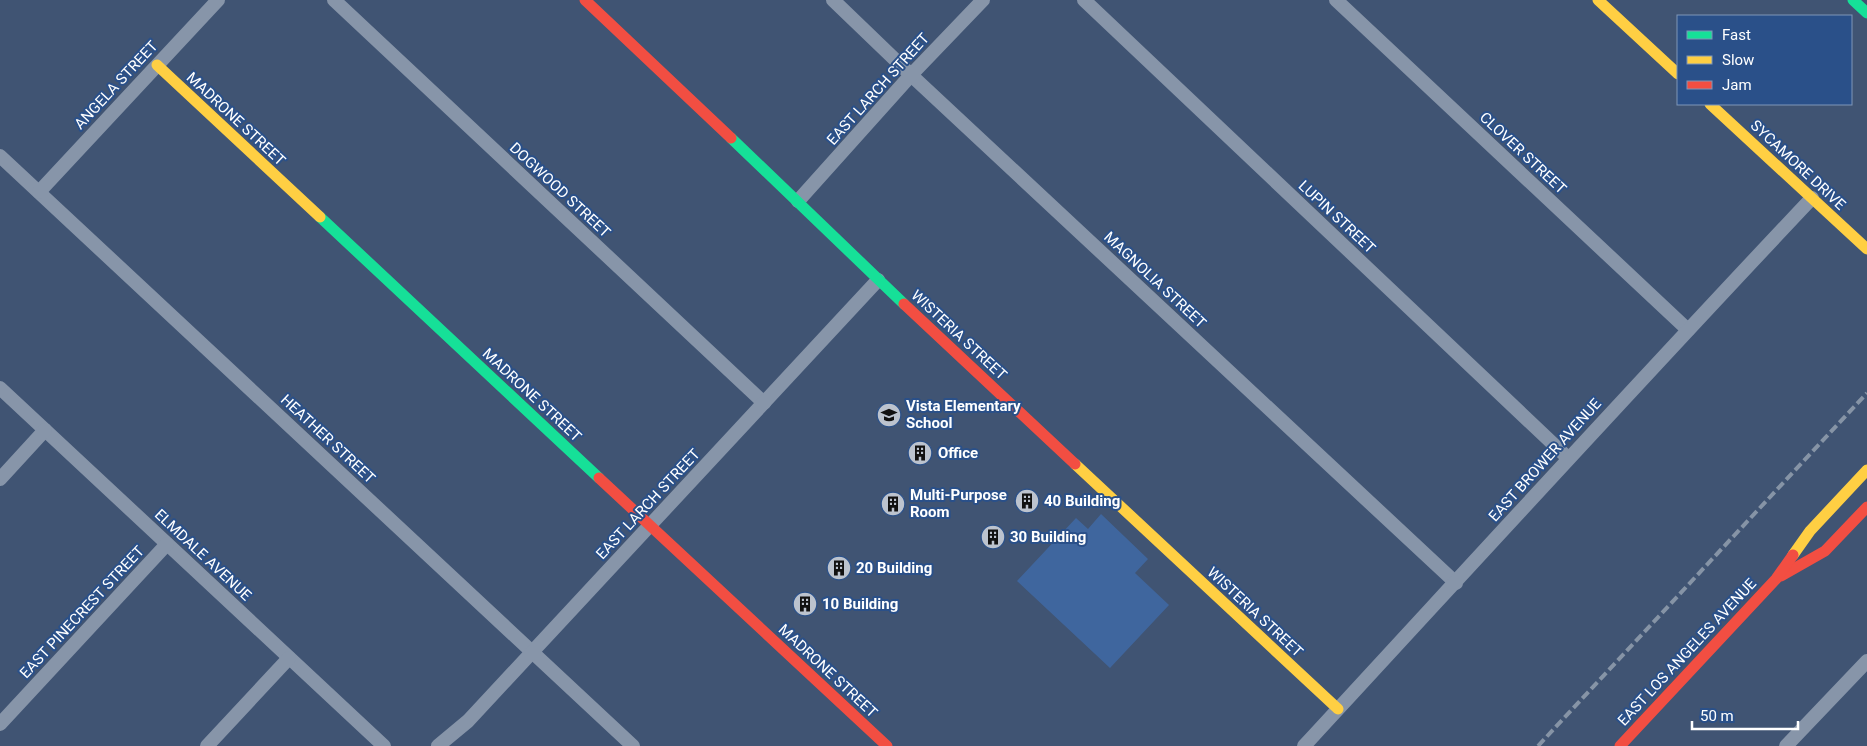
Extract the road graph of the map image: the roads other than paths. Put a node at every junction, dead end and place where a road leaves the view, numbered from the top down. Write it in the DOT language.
graph roads {
  1 [pos="218,0"];
  2 [pos="334,0"];
  3 [pos="585,0"];
  4 [pos="833,0"];
  5 [pos="983,0"];
  6 [pos="1084,0"];
  7 [pos="1336,0"];
  8 [pos="1598,0"];
  9 [pos="1853,0"];
  10 [pos="1867,13"];
  11 [pos="157,66"];
  12 [pos="1677,73"];
  13 [pos="911,75"];
  14 [pos="1711,105"];
  15 [pos="0,156"];
  16 [pos="39,192"];
  17 [pos="1812,198"];
  18 [pos="798,201"];
  19 [pos="1866,251"];
  20 [pos="878,280"];
  21 [pos="1688,330"];
  22 [pos="0,388"];
  23 [pos="764,403"];
  24 [pos="45,430"];
  25 [pos="1568,458"];
  26 [pos="1867,470"];
  27 [pos="0,479"];
  28 [pos="1867,507"];
  29 [pos="650,525"];
  30 [pos="167,544"];
  31 [pos="1776,579"];
  32 [pos="1456,583"];
  33 [pos="532,652"];
  34 [pos="289,658"];
  35 [pos="1867,661"];
  36 [pos="1338,709"];
  37 [pos="0,724"];
  38 [pos="207,746"];
  39 [pos="384,746"];
  40 [pos="438,746"];
  41 [pos="633,746"];
  42 [pos="887,746"];
  43 [pos="1304,746"];
  44 [pos="1620,746"];
  45 [pos="1786,746"];
  1 -- 11 [label="street, ANGELA STREET"];
  2 -- 23 [label="street, DOGWOOD STREET"];
  3 -- 18 [label="street, WISTERIA STREET"];
  4 -- 13 [label="street, MAGNOLIA STREET"];
  5 -- 13 [label="street, EAST LARCH STREET"];
  6 -- 25 [label="street, LUPIN STREET"];
  7 -- 21 [label="street, CLOVER STREET"];
  8 -- 12 [label="street"];
  9 -- 10 [label="street"];
  11 -- 16 [label="street, ANGELA STREET"];
  11 -- 29 [label="street, MADRONE STREET"];
  13 -- 18 [label="street, EAST LARCH STREET"];
  13 -- 32 [label="street, MAGNOLIA STREET"];
  14 -- 17 [label="street, SYCAMORE DRIVE"];
  15 -- 16 [label="street, HEATHER STREET"];
  16 -- 33 [label="street, HEATHER STREET"];
  17 -- 19 [label="street, SYCAMORE DRIVE"];
  17 -- 21 [label="street, EAST BROWER AVENUE"];
  18 -- 20 [label="street, WISTERIA STREET"];
  20 -- 23 [label="street, EAST LARCH STREET"];
  20 -- 36 [label="street, WISTERIA STREET"];
  21 -- 25 [label="street, EAST BROWER AVENUE"];
  22 -- 24 [label="street, ELMDALE AVENUE"];
  23 -- 29 [label="street, EAST LARCH STREET"];
  24 -- 27 [label="street"];
  24 -- 30 [label="street, ELMDALE AVENUE"];
  25 -- 32 [label="street, EAST BROWER AVENUE"];
  26 -- 31 [label="street, EAST LOS ANGELES AVENUE"];
  28 -- 31 [label="street, EAST LOS ANGELES AVENUE"];
  29 -- 33 [label="street, EAST LARCH STREET"];
  29 -- 42 [label="street, MADRONE STREET"];
  30 -- 34 [label="street, ELMDALE AVENUE"];
  30 -- 37 [label="street, EAST PINECREST STREET"];
  31 -- 44 [label="street, EAST LOS ANGELES AVENUE"];
  32 -- 36 [label="street, EAST BROWER AVENUE"];
  33 -- 40 [label="street, EAST LARCH STREET"];
  33 -- 41 [label="street, HEATHER STREET"];
  34 -- 38 [label="street"];
  34 -- 39 [label="street, ELMDALE AVENUE"];
  35 -- 45 [label="street"];
  36 -- 43 [label="street, EAST BROWER AVENUE"];
}
